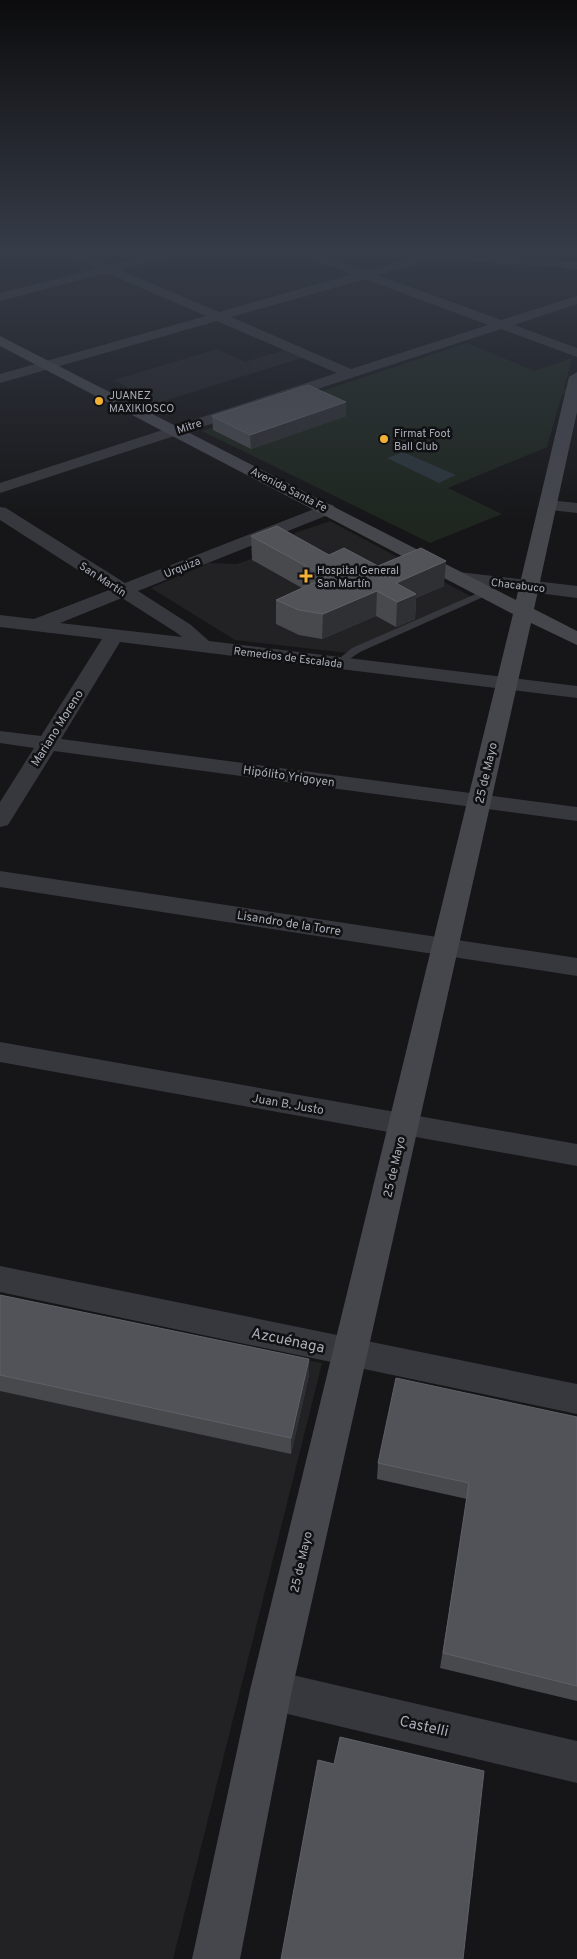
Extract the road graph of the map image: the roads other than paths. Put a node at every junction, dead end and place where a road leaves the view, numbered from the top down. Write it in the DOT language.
graph roads {
  1 [pos="0,340"];
  2 [pos="134,340"];
  3 [pos="274,340"];
  4 [pos="455,340"];
  5 [pos="543,340"];
  6 [pos="577,353"];
  7 [pos="49,365"];
  8 [pos="352,374"];
  9 [pos="577,377"];
  10 [pos="0,379"];
  11 [pos="175,431"];
  12 [pos="571,432"];
  13 [pos="0,488"];
  14 [pos="562,507"];
  15 [pos="327,509"];
  16 [pos="0,512"];
  17 [pos="459,578"];
  18 [pos="122,592"];
  19 [pos="487,592"];
  20 [pos="577,592"];
  21 [pos="526,599"];
  22 [pos="0,622"];
  23 [pos="37,626"];
  24 [pos="113,636"];
  25 [pos="577,639"];
  26 [pos="204,647"];
  27 [pos="339,664"];
  28 [pos="507,684"];
  29 [pos="577,692"];
  30 [pos="0,737"];
  31 [pos="47,744"];
  32 [pos="480,801"];
  33 [pos="577,814"];
  34 [pos="0,820"];
  35 [pos="0,879"];
  36 [pos="446,947"];
  37 [pos="577,967"];
  38 [pos="0,1052"];
  39 [pos="404,1124"];
  40 [pos="577,1155"];
  41 [pos="0,1279"];
  42 [pos="350,1353"];
  43 [pos="577,1398"];
  44 [pos="271,1690"];
  45 [pos="577,1762"];
  46 [pos="216,1959"];
  1 -- 7 [label="street, Avenida Santa Fe"];
  2 -- 7 [label="street"];
  3 -- 8 [label="street"];
  4 -- 8 [label="street, Mitre"];
  5 -- 6 [label="street"];
  7 -- 10 [label="street"];
  7 -- 11 [label="street, Avenida Santa Fe"];
  8 -- 11 [label="street, Mitre"];
  9 -- 12 [label="street, 25 de Mayo"];
  11 -- 13 [label="street, Mitre"];
  11 -- 15 [label="street, Avenida Santa Fe"];
  12 -- 14 [label="street, 25 de Mayo"];
  14 -- 21 [label="street, 25 de Mayo"];
  15 -- 17 [label="street, Avenida Santa Fe"];
  15 -- 18 [label="street, Urquiza"];
  16 -- 18 [label="street, San Martín"];
  17 -- 19 [label="street, Avenida Santa Fe"];
  17 -- 21 [label="street, Chacabuco"];
  18 -- 23 [label="street, Urquiza"];
  18 -- 26 [label="street, San Martín"];
  19 -- 21 [label="street, Avenida Santa Fe"];
  19 -- 27 [label="lane"];
  20 -- 21 [label="street, Chacabuco"];
  21 -- 25 [label="street, Avenida Santa Fe"];
  21 -- 28 [label="street, 25 de Mayo"];
  22 -- 23 [label="street, Remedios de Escalada"];
  23 -- 24 [label="street, Remedios de Escalada"];
  24 -- 26 [label="street, Remedios de Escalada"];
  24 -- 31 [label="street, Mariano Moreno"];
  26 -- 27 [label="street, Remedios de Escalada"];
  27 -- 28 [label="street, Remedios de Escalada"];
  28 -- 29 [label="street, Remedios de Escalada"];
  28 -- 32 [label="street, 25 de Mayo"];
  30 -- 31 [label="street, Hipólito Yrigoyen"];
  31 -- 32 [label="street, Hipólito Yrigoyen"];
  31 -- 34 [label="street, Mariano Moreno"];
  32 -- 33 [label="street, Hipólito Yrigoyen"];
  32 -- 36 [label="street, 25 de Mayo"];
  35 -- 36 [label="street, Lisandro de la Torre"];
  36 -- 37 [label="street, Lisandro de la Torre"];
  36 -- 39 [label="street, 25 de Mayo"];
  38 -- 39 [label="street, Juan B. Justo"];
  39 -- 40 [label="street, Juan B. Justo"];
  39 -- 42 [label="street, 25 de Mayo"];
  41 -- 42 [label="street, Azcuénaga"];
  42 -- 43 [label="street, Azcuénaga"];
  42 -- 44 [label="street, 25 de Mayo"];
  44 -- 45 [label="street, Castelli"];
  44 -- 46 [label="street, 25 de Mayo"];
}
